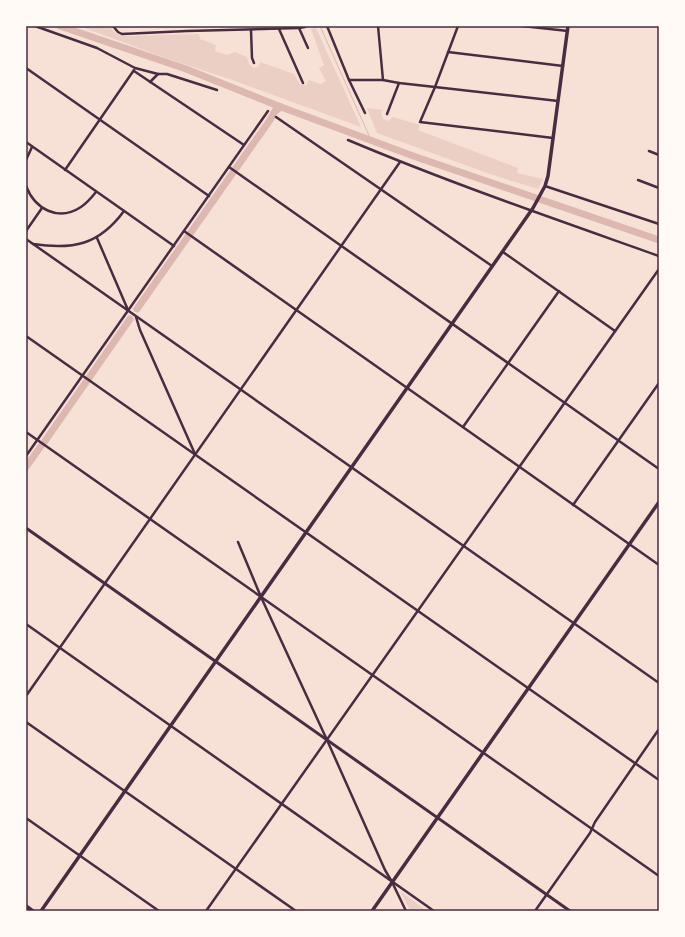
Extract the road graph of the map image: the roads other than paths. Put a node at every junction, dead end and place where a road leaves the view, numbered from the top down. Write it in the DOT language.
graph roads {
  1 [pos="35,26"];
  2 [pos="112,26"];
  3 [pos="186,26"];
  4 [pos="307,26"];
  5 [pos="327,26"];
  6 [pos="378,26"];
  7 [pos="458,26"];
  8 [pos="522,26"];
  9 [pos="568,26"];
  10 [pos="299,28"];
  11 [pos="279,29"];
  12 [pos="186,30"];
  13 [pos="250,30"];
  14 [pos="568,31"];
  15 [pos="308,48"];
  16 [pos="448,52"];
  17 [pos="254,63"];
  18 [pos="563,66"];
  19 [pos="26,68"];
  20 [pos="135,70"];
  21 [pos="158,74"];
  22 [pos="349,80"];
  23 [pos="383,80"];
  24 [pos="150,82"];
  25 [pos="303,83"];
  26 [pos="399,83"];
  27 [pos="435,87"];
  28 [pos="217,90"];
  29 [pos="558,101"];
  30 [pos="268,111"];
  31 [pos="365,113"];
  32 [pos="387,114"];
  33 [pos="276,117"];
  34 [pos="100,120"];
  35 [pos="553,138"];
  36 [pos="348,140"];
  37 [pos="26,142"];
  38 [pos="244,145"];
  39 [pos="32,147"];
  40 [pos="649,151"];
  41 [pos="659,155"];
  42 [pos="26,160"];
  43 [pos="400,162"];
  44 [pos="231,168"];
  45 [pos="65,170"];
  46 [pos="638,180"];
  47 [pos="26,186"];
  48 [pos="545,188"];
  49 [pos="659,188"];
  50 [pos="381,189"];
  51 [pos="96,192"];
  52 [pos="209,196"];
  53 [pos="42,208"];
  54 [pos="532,209"];
  55 [pos="124,211"];
  56 [pos="659,224"];
  57 [pos="26,231"];
  58 [pos="186,232"];
  59 [pos="97,238"];
  60 [pos="26,239"];
  61 [pos="33,244"];
  62 [pos="341,245"];
  63 [pos="174,246"];
  64 [pos="503,252"];
  65 [pos="659,256"];
  66 [pos="492,266"];
  67 [pos="659,269"];
  68 [pos="559,291"];
  69 [pos="296,310"];
  70 [pos="128,311"];
  71 [pos="136,316"];
  72 [pos="452,323"];
  73 [pos="615,331"];
  74 [pos="26,336"];
  75 [pos="508,363"];
  76 [pos="82,376"];
  77 [pos="659,383"];
  78 [pos="407,388"];
  79 [pos="241,389"];
  80 [pos="565,402"];
  81 [pos="462,427"];
  82 [pos="26,432"];
  83 [pos="37,440"];
  84 [pos="618,440"];
  85 [pos="195,454"];
  86 [pos="26,456"];
  87 [pos="352,467"];
  88 [pos="519,467"];
  89 [pos="659,469"];
  90 [pos="659,502"];
  91 [pos="573,505"];
  92 [pos="150,519"];
  93 [pos="26,528"];
  94 [pos="306,532"];
  95 [pos="238,542"];
  96 [pos="629,544"];
  97 [pos="464,546"];
  98 [pos="659,566"];
  99 [pos="105,584"];
  100 [pos="261,597"];
  101 [pos="418,611"];
  102 [pos="574,623"];
  103 [pos="26,624"];
  104 [pos="60,648"];
  105 [pos="216,662"];
  106 [pos="373,675"];
  107 [pos="659,683"];
  108 [pos="528,688"];
  109 [pos="26,696"];
  110 [pos="26,722"];
  111 [pos="171,726"];
  112 [pos="659,730"];
  113 [pos="327,740"];
  114 [pos="483,752"];
  115 [pos="635,763"];
  116 [pos="659,780"];
  117 [pos="125,791"];
  118 [pos="282,804"];
  119 [pos="26,818"];
  120 [pos="437,818"];
  121 [pos="592,829"];
  122 [pos="80,856"];
  123 [pos="236,869"];
  124 [pos="659,876"];
  125 [pos="392,882"];
  126 [pos="547,895"];
  127 [pos="26,906"];
  128 [pos="33,911"];
  129 [pos="41,911"];
  130 [pos="158,911"];
  131 [pos="206,911"];
  132 [pos="296,911"];
  133 [pos="372,911"];
  134 [pos="406,911"];
  135 [pos="434,911"];
  136 [pos="535,911"];
  137 [pos="570,911"];
  1 -- 20 [label="street"];
  2 -- 12 [label="street"];
  3 -- 12 [label="street"];
  4 -- 10 [label="street"];
  5 -- 22 [label="street"];
  6 -- 23 [label="street"];
  7 -- 16 [label="street"];
  8 -- 14 [label="street"];
  9 -- 14 [label="main road"];
  10 -- 11 [label="street"];
  10 -- 15 [label="street"];
  11 -- 13 [label="street"];
  11 -- 25 [label="street"];
  12 -- 13 [label="street"];
  13 -- 17 [label="street"];
  14 -- 18 [label="main road"];
  16 -- 18 [label="street"];
  16 -- 27 [label="street"];
  18 -- 29 [label="main road"];
  19 -- 34 [label="street"];
  20 -- 21 [label="street"];
  20 -- 24 [label="street"];
  20 -- 34 [label="street"];
  21 -- 24 [label="street"];
  21 -- 28 [label="street"];
  22 -- 23 [label="street"];
  22 -- 31 [label="street"];
  23 -- 26 [label="street"];
  24 -- 38 [label="street"];
  26 -- 27 [label="street"];
  26 -- 32 [label="street"];
  27 -- 29 [label="street"];
  27 -- 35 [label="street"];
  29 -- 35 [label="main road"];
  30 -- 38 [label="street"];
  33 -- 50 [label="street"];
  34 -- 45 [label="street"];
  34 -- 52 [label="street"];
  35 -- 48 [label="main road"];
  36 -- 43 [label="street"];
  37 -- 39 [label="street"];
  38 -- 44 [label="street"];
  39 -- 42 [label="street"];
  39 -- 45 [label="street"];
  40 -- 41 [label="street"];
  43 -- 50 [label="street"];
  43 -- 54 [label="street"];
  44 -- 52 [label="street"];
  44 -- 62 [label="street"];
  45 -- 51 [label="street"];
  46 -- 49 [label="street"];
  47 -- 53 [label="street"];
  48 -- 54 [label="main road"];
  48 -- 56 [label="street"];
  50 -- 62 [label="street"];
  50 -- 66 [label="street"];
  51 -- 53 [label="street"];
  51 -- 55 [label="street"];
  52 -- 58 [label="street"];
  53 -- 57 [label="street"];
  54 -- 64 [label="main road"];
  54 -- 65 [label="street"];
  55 -- 59 [label="street"];
  55 -- 63 [label="street"];
  58 -- 63 [label="street"];
  58 -- 69 [label="street"];
  59 -- 61 [label="street"];
  59 -- 70 [label="street"];
  60 -- 61 [label="street"];
  61 -- 70 [label="street"];
  62 -- 69 [label="street"];
  62 -- 72 [label="street"];
  63 -- 70 [label="street"];
  64 -- 66 [label="main road"];
  64 -- 68 [label="street"];
  66 -- 72 [label="main road"];
  67 -- 73 [label="street"];
  68 -- 73 [label="street"];
  68 -- 75 [label="street"];
  69 -- 78 [label="street"];
  69 -- 79 [label="street"];
  70 -- 71 [label="street"];
  70 -- 76 [label="street"];
  71 -- 79 [label="street"];
  71 -- 85 [label="street"];
  72 -- 75 [label="street"];
  72 -- 78 [label="main road"];
  73 -- 80 [label="street"];
  74 -- 76 [label="street"];
  75 -- 80 [label="street"];
  75 -- 81 [label="street"];
  76 -- 83 [label="street"];
  76 -- 85 [label="street"];
  77 -- 84 [label="street"];
  78 -- 81 [label="street"];
  78 -- 87 [label="main road"];
  79 -- 85 [label="street"];
  79 -- 87 [label="street"];
  80 -- 84 [label="street"];
  80 -- 88 [label="street"];
  81 -- 88 [label="street"];
  82 -- 83 [label="street"];
  83 -- 86 [label="street"];
  83 -- 92 [label="street"];
  84 -- 89 [label="street"];
  84 -- 91 [label="street"];
  85 -- 92 [label="street"];
  85 -- 94 [label="street"];
  87 -- 94 [label="main road"];
  87 -- 97 [label="street"];
  88 -- 91 [label="street"];
  88 -- 97 [label="street"];
  90 -- 96 [label="main road"];
  91 -- 96 [label="street"];
  92 -- 99 [label="street"];
  92 -- 100 [label="street"];
  93 -- 99 [label="street"];
  94 -- 100 [label="main road"];
  94 -- 101 [label="street"];
  95 -- 100 [label="street"];
  96 -- 98 [label="street"];
  96 -- 102 [label="main road"];
  97 -- 101 [label="street"];
  97 -- 102 [label="street"];
  99 -- 104 [label="street"];
  99 -- 105 [label="street"];
  100 -- 105 [label="main road"];
  100 -- 106 [label="street"];
  100 -- 113 [label="street"];
  101 -- 106 [label="street"];
  101 -- 108 [label="street"];
  102 -- 107 [label="street"];
  102 -- 108 [label="main road"];
  103 -- 104 [label="street"];
  104 -- 109 [label="street"];
  104 -- 111 [label="street"];
  105 -- 111 [label="main road"];
  105 -- 113 [label="street"];
  106 -- 113 [label="street"];
  106 -- 114 [label="street"];
  108 -- 114 [label="main road"];
  108 -- 115 [label="street"];
  110 -- 117 [label="street"];
  111 -- 117 [label="main road"];
  111 -- 118 [label="street"];
  112 -- 115 [label="street"];
  113 -- 118 [label="street"];
  113 -- 120 [label="street"];
  113 -- 125 [label="street"];
  114 -- 120 [label="main road"];
  114 -- 121 [label="street"];
  115 -- 116 [label="street"];
  115 -- 121 [label="street"];
  117 -- 122 [label="main road"];
  117 -- 123 [label="street"];
  118 -- 123 [label="street"];
  118 -- 125 [label="street"];
  119 -- 122 [label="street"];
  120 -- 125 [label="main road"];
  120 -- 126 [label="street"];
  121 -- 124 [label="street"];
  121 -- 126 [label="street"];
  122 -- 129 [label="main road"];
  122 -- 130 [label="street"];
  123 -- 131 [label="street"];
  123 -- 132 [label="street"];
  125 -- 133 [label="main road"];
  125 -- 134 [label="street"];
  125 -- 135 [label="street"];
  126 -- 136 [label="street"];
  126 -- 137 [label="street"];
  127 -- 128 [label="main road"];
}
